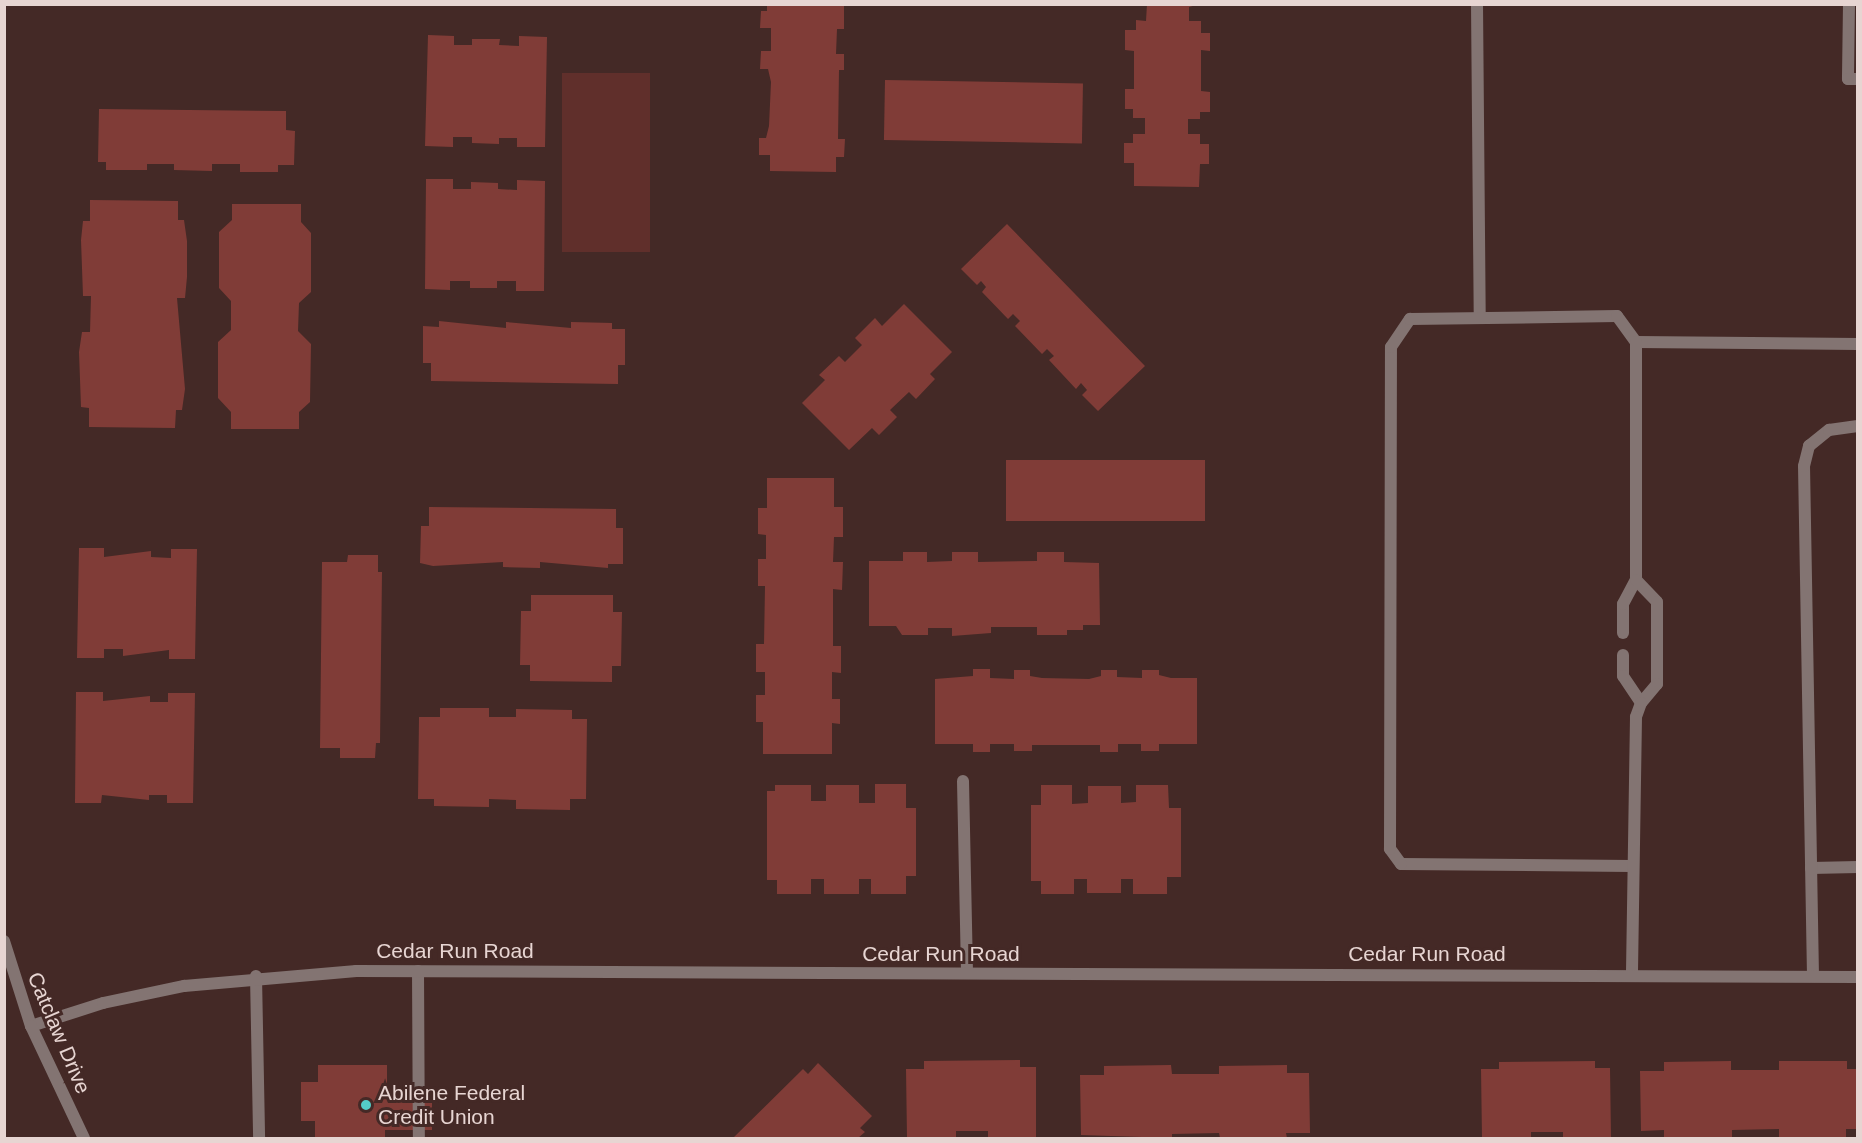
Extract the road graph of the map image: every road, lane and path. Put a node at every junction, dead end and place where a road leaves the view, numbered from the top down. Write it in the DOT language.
graph roads {
  1 [pos="1477,4"];
  2 [pos="1849,4"];
  3 [pos="1857,80"];
  4 [pos="1480,316"];
  5 [pos="1636,342"];
  6 [pos="1857,344"];
  7 [pos="1857,426"];
  8 [pos="1636,579"];
  9 [pos="1623,633"];
  10 [pos="1623,655"];
  11 [pos="1641,703"];
  12 [pos="963,781"];
  13 [pos="1632,866"];
  14 [pos="1857,867"];
  15 [pos="1811,868"];
  16 [pos="4,941"];
  17 [pos="418,970"];
  18 [pos="967,973"];
  19 [pos="1632,975"];
  20 [pos="256,976"];
  21 [pos="1814,976"];
  22 [pos="1857,977"];
  23 [pos="31,1026"];
  24 [pos="84,1138"];
  25 [pos="259,1138"];
  26 [pos="419,1138"];
  1 -- 4 [label="street"];
  2 -- 3 [label="street"];
  4 -- 5 [label="street"];
  4 -- 13 [label="street"];
  5 -- 6 [label="street"];
  5 -- 8 [label="street"];
  7 -- 15 [label="street"];
  8 -- 9 [label="street"];
  8 -- 11 [label="street"];
  10 -- 11 [label="street"];
  11 -- 13 [label="street"];
  12 -- 18 [label="street"];
  13 -- 19 [label="street"];
  14 -- 15 [label="street"];
  15 -- 21 [label="street"];
  16 -- 23 [label="street, Catclaw Drive"];
  17 -- 18 [label="street, Cedar Run Road"];
  17 -- 20 [label="street, Cedar Run Road"];
  17 -- 26 [label="street"];
  18 -- 19 [label="street, Cedar Run Road"];
  19 -- 21 [label="street, Cedar Run Road"];
  20 -- 23 [label="street, Cedar Run Road"];
  20 -- 25 [label="street"];
  21 -- 22 [label="street, Cedar Run Road"];
  23 -- 24 [label="street, Catclaw Drive"];
}
